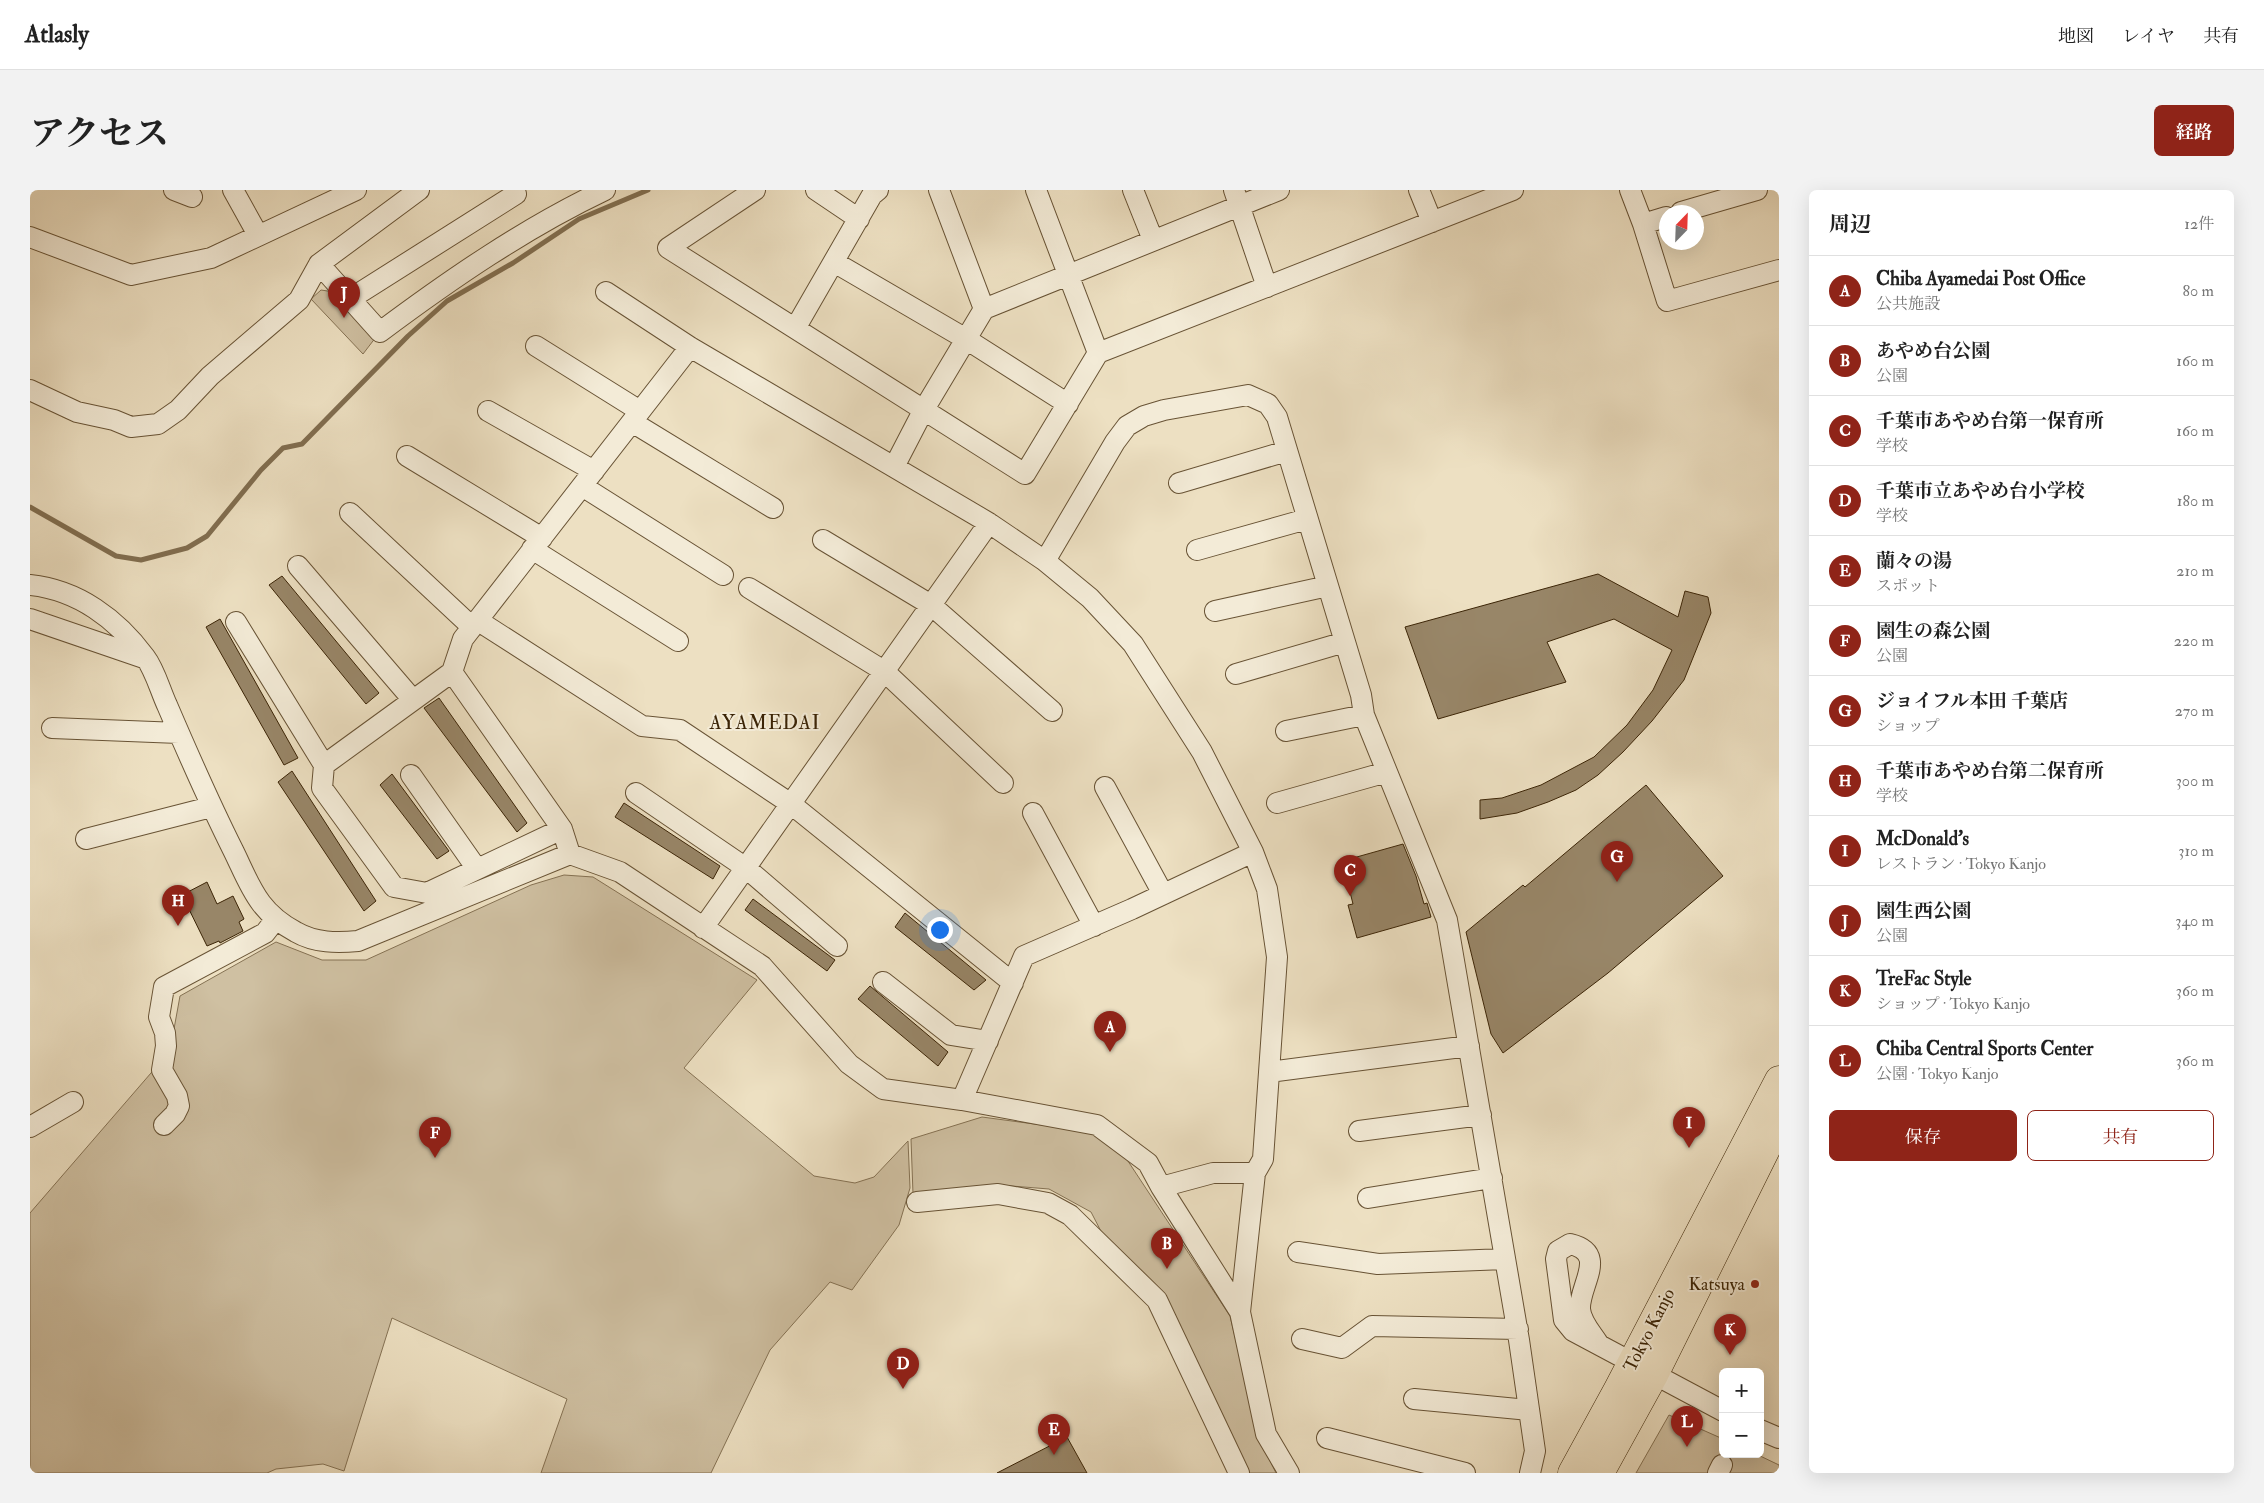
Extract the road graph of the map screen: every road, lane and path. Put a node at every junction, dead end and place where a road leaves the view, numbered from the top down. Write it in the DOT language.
graph roads {
  1 [pos="233,190"];
  2 [pos="356,190"];
  3 [pos="420,190"];
  4 [pos="514,190"];
  5 [pos="605,190"];
  6 [pos="755,190"];
  7 [pos="816,190"];
  8 [pos="878,190"];
  9 [pos="939,190"];
  10 [pos="1036,190"];
  11 [pos="1132,190"];
  12 [pos="1279,190"];
  13 [pos="1419,190"];
  14 [pos="1514,190"];
  15 [pos="1630,190"];
  16 [pos="1757,190"];
  17 [pos="1237,198"];
  18 [pos="1704,205"];
  19 [pos="859,219"];
  20 [pos="1659,219"];
  21 [pos="1432,222"];
  22 [pos="1643,224"];
  23 [pos="258,236"];
  24 [pos="30,238"];
  25 [pos="1153,240"];
  26 [pos="834,262"];
  27 [pos="319,264"];
  28 [pos="1779,270"];
  29 [pos="1069,276"];
  30 [pos="1267,287"];
  31 [pos="606,292"];
  32 [pos="350,299"];
  33 [pos="984,309"];
  34 [pos="796,328"];
  35 [pos="966,339"];
  36 [pos="536,346"];
  37 [pos="690,347"];
  38 [pos="1098,353"];
  39 [pos="30,390"];
  40 [pos="1068,404"];
  41 [pos="923,410"];
  42 [pos="488,411"];
  43 [pos="636,416"];
  44 [pos="1287,451"];
  45 [pos="408,456"];
  46 [pos="894,467"];
  47 [pos="588,479"];
  48 [pos="1179,483"];
  49 [pos="773,508"];
  50 [pos="350,513"];
  51 [pos="1308,519"];
  52 [pos="989,523"];
  53 [pos="823,540"];
  54 [pos="537,544"];
  55 [pos="1197,550"];
  56 [pos="1045,561"];
  57 [pos="298,566"];
  58 [pos="723,575"];
  59 [pos="30,585"];
  60 [pos="1328,586"];
  61 [pos="749,588"];
  62 [pos="931,605"];
  63 [pos="1215,611"];
  64 [pos="30,619"];
  65 [pos="236,622"];
  66 [pos="475,624"];
  67 [pos="678,641"];
  68 [pos="1345,642"];
  69 [pos="146,658"];
  70 [pos="884,671"];
  71 [pos="452,672"];
  72 [pos="1236,674"];
  73 [pos="413,700"];
  74 [pos="1052,711"];
  75 [pos="1364,715"];
  76 [pos="52,728"];
  77 [pos="1286,731"];
  78 [pos="179,733"];
  79 [pos="324,765"];
  80 [pos="1387,772"];
  81 [pos="411,775"];
  82 [pos="1003,783"];
  83 [pos="1106,787"];
  84 [pos="636,793"];
  85 [pos="1277,803"];
  86 [pos="791,804"];
  87 [pos="211,807"];
  88 [pos="1033,813"];
  89 [pos="562,829"];
  90 [pos="86,839"];
  91 [pos="1253,852"];
  92 [pos="570,854"];
  93 [pos="746,868"];
  94 [pos="477,869"];
  95 [pos="1163,894"];
  96 [pos="276,919"];
  97 [pos="1094,926"];
  98 [pos="703,928"];
  99 [pos="838,946"];
  100 [pos="883,982"];
  101 [pos="1013,982"];
  102 [pos="988,1041"];
  103 [pos="1469,1046"];
  104 [pos="1269,1072"];
  105 [pos="1779,1080"];
  106 [pos="962,1100"];
  107 [pos="73,1102"];
  108 [pos="1481,1115"];
  109 [pos="1779,1123"];
  110 [pos="164,1125"];
  111 [pos="30,1127"];
  112 [pos="1359,1131"];
  113 [pos="1255,1173"];
  114 [pos="1492,1178"];
  115 [pos="1161,1187"];
  116 [pos="1368,1198"];
  117 [pos="917,1202"];
  118 [pos="1298,1252"];
  119 [pos="1505,1258"];
  120 [pos="1240,1312"];
  121 [pos="1518,1329"];
  122 [pos="1302,1339"];
  123 [pos="1598,1343"];
  124 [pos="1644,1368"];
  125 [pos="1414,1399"];
  126 [pos="1719,1409"];
  127 [pos="1530,1410"];
  128 [pos="1764,1432"];
  129 [pos="1327,1438"];
  130 [pos="1779,1438"];
  131 [pos="1239,1473"];
  132 [pos="1289,1473"];
  133 [pos="1465,1473"];
  134 [pos="1530,1473"];
  135 [pos="1572,1473"];
  136 [pos="1600,1473"];
  1 -- 23 [label="street"];
  2 -- 23 [label="street"];
  3 -- 27 [label="street"];
  4 -- 32 [label="street"];
  5 -- 32 [label="street"];
  6 -- 34 [label="street"];
  7 -- 19 [label="street"];
  8 -- 19 [label="street"];
  9 -- 33 [label="street"];
  10 -- 29 [label="street"];
  11 -- 25 [label="street"];
  12 -- 17 [label="street"];
  13 -- 21 [label="street"];
  14 -- 21 [label="street"];
  15 -- 22 [label="street"];
  16 -- 18 [label="street"];
  17 -- 25 [label="street"];
  17 -- 30 [label="street"];
  19 -- 26 [label="street"];
  20 -- 22 [label="street"];
  21 -- 30 [label="street"];
  22 -- 28 [label="street"];
  23 -- 24 [label="street"];
  25 -- 29 [label="street"];
  26 -- 34 [label="street"];
  26 -- 35 [label="street"];
  27 -- 32 [label="street"];
  27 -- 39 [label="street"];
  29 -- 33 [label="street"];
  29 -- 38 [label="street"];
  30 -- 38 [label="street"];
  31 -- 37 [label="street"];
  33 -- 35 [label="street"];
  34 -- 41 [label="street"];
  35 -- 40 [label="street"];
  35 -- 41 [label="street"];
  36 -- 43 [label="street"];
  37 -- 43 [label="street"];
  37 -- 46 [label="street"];
  38 -- 40 [label="street"];
  40 -- 41 [label="street"];
  41 -- 46 [label="street"];
  42 -- 47 [label="street"];
  43 -- 47 [label="street"];
  43 -- 49 [label="street"];
  44 -- 48 [label="street"];
  44 -- 51 [label="street"];
  44 -- 56 [label="street"];
  45 -- 54 [label="street"];
  46 -- 52 [label="street"];
  47 -- 54 [label="street"];
  47 -- 58 [label="street"];
  50 -- 66 [label="street"];
  51 -- 55 [label="street"];
  51 -- 60 [label="street"];
  52 -- 56 [label="street"];
  52 -- 62 [label="street"];
  53 -- 62 [label="street"];
  54 -- 66 [label="street"];
  54 -- 67 [label="street"];
  56 -- 91 [label="street"];
  57 -- 73 [label="street"];
  59 -- 69 [label="street"];
  60 -- 63 [label="street"];
  60 -- 68 [label="street"];
  61 -- 70 [label="street"];
  62 -- 70 [label="street"];
  62 -- 74 [label="street"];
  64 -- 69 [label="street"];
  65 -- 79 [label="street"];
  66 -- 71 [label="street"];
  66 -- 86 [label="street"];
  68 -- 72 [label="street"];
  68 -- 75 [label="street"];
  69 -- 78 [label="street"];
  70 -- 82 [label="street"];
  70 -- 86 [label="street"];
  71 -- 73 [label="street"];
  71 -- 89 [label="street"];
  73 -- 79 [label="street"];
  75 -- 77 [label="street"];
  75 -- 80 [label="street"];
  76 -- 78 [label="street"];
  78 -- 87 [label="street"];
  79 -- 94 [label="street"];
  80 -- 85 [label="street"];
  80 -- 103 [label="street"];
  81 -- 94 [label="street"];
  83 -- 95 [label="street"];
  84 -- 93 [label="street"];
  86 -- 93 [label="street"];
  86 -- 101 [label="street"];
  87 -- 90 [label="street"];
  87 -- 96 [label="street"];
  88 -- 97 [label="street"];
  89 -- 92 [label="street"];
  89 -- 94 [label="street"];
  91 -- 95 [label="street"];
  91 -- 104 [label="street"];
  92 -- 96 [label="street"];
  92 -- 98 [label="street"];
  93 -- 98 [label="street"];
  93 -- 99 [label="street"];
  95 -- 97 [label="street"];
  96 -- 110 [label="street"];
  97 -- 101 [label="street"];
  98 -- 106 [label="street"];
  100 -- 102 [label="street"];
  101 -- 102 [label="street"];
  102 -- 106 [label="street"];
  103 -- 104 [label="street"];
  103 -- 108 [label="street"];
  104 -- 113 [label="street"];
  105 -- 124 [label="highway, Tokyo Kanjo"];
  106 -- 115 [label="street"];
  107 -- 111 [label="street"];
  108 -- 112 [label="street"];
  108 -- 114 [label="street"];
  109 -- 124 [label="highway, Tokyo Kanjo"];
  113 -- 115 [label="street"];
  113 -- 120 [label="street"];
  114 -- 116 [label="street"];
  114 -- 119 [label="street"];
  115 -- 120 [label="street"];
  117 -- 131 [label="street"];
  118 -- 119 [label="street"];
  119 -- 121 [label="street"];
  120 -- 132 [label="street"];
  121 -- 122 [label="street"];
  121 -- 127 [label="street"];
  123 -- 124 [label="street"];
  124 -- 126 [label="street"];
  124 -- 135 [label="highway, Tokyo Kanjo"];
  124 -- 136 [label="highway, Tokyo Kanjo"];
  125 -- 127 [label="street"];
  127 -- 134 [label="street"];
  128 -- 130 [label="street"];
  129 -- 133 [label="street"];
}
